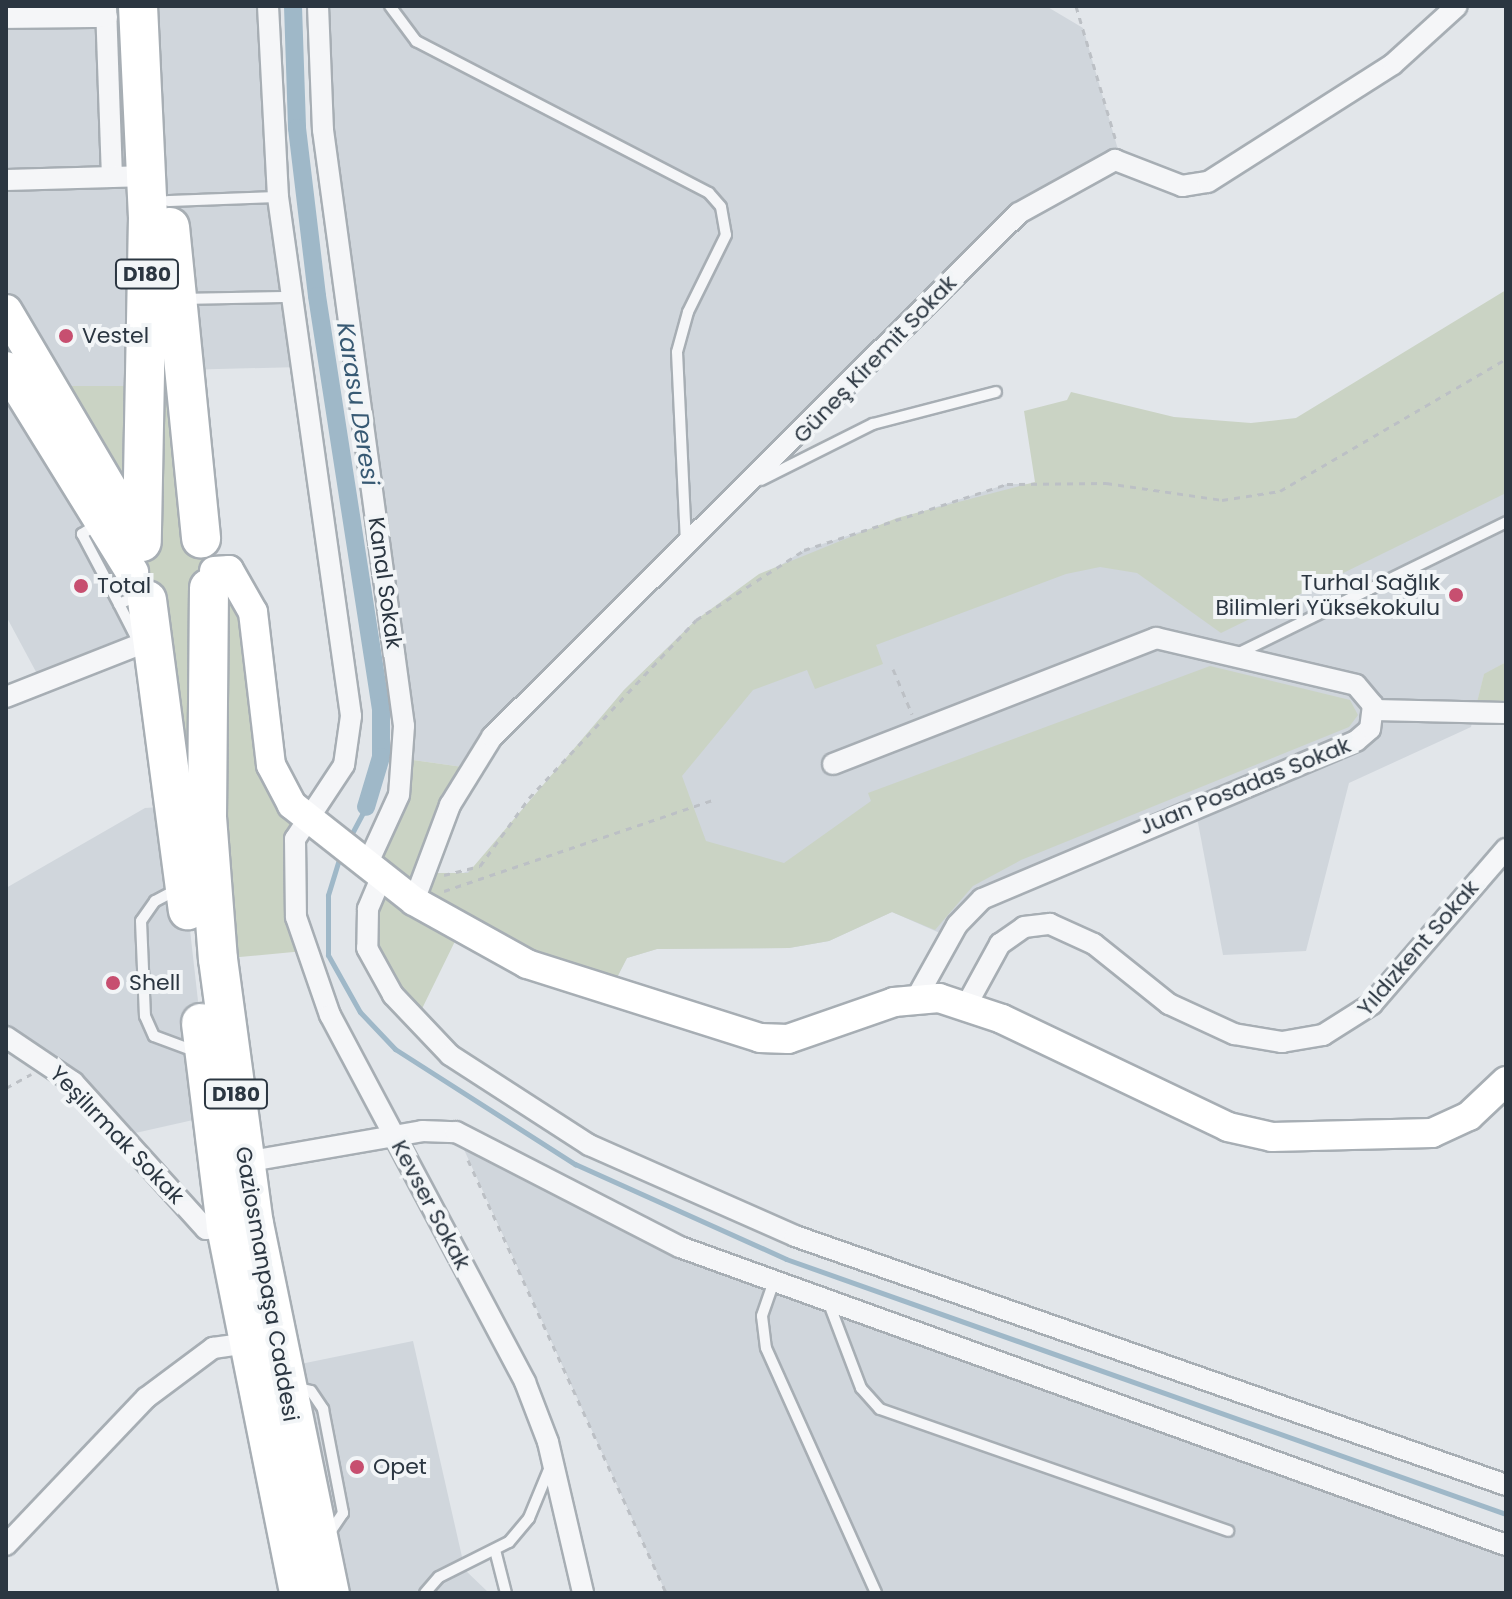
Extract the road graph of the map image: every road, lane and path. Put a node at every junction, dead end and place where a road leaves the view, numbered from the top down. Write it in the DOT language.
graph roads {
  1 [pos="157,6"];
  2 [pos="268,6"];
  3 [pos="318,6"];
  4 [pos="390,6"];
  5 [pos="1076,6"];
  6 [pos="1457,6"];
  7 [pos="117,10"];
  8 [pos="6,18"];
  9 [pos="1121,160"];
  10 [pos="6,180"];
  11 [pos="142,185"];
  12 [pos="278,197"];
  13 [pos="291,297"];
  14 [pos="176,300"];
  15 [pos="6,311"];
  16 [pos="1506,359"];
  17 [pos="6,368"];
  18 [pos="996,392"];
  19 [pos="746,490"];
  20 [pos="1506,522"];
  21 [pos="685,549"];
  22 [pos="208,566"];
  23 [pos="136,582"];
  24 [pos="147,642"];
  25 [pos="1232,656"];
  26 [pos="893,669"];
  27 [pos="6,697"];
  28 [pos="1374,710"];
  29 [pos="1506,713"];
  30 [pos="919,730"];
  31 [pos="833,764"];
  32 [pos="713,800"];
  33 [pos="314,828"];
  34 [pos="1506,849"];
  35 [pos="368,868"];
  36 [pos="425,873"];
  37 [pos="185,886"];
  38 [pos="414,901"];
  39 [pos="917,997"];
  40 [pos="966,1006"];
  41 [pos="6,1037"];
  42 [pos="204,1054"];
  43 [pos="1506,1081"];
  44 [pos="456,1132"];
  45 [pos="394,1136"];
  46 [pos="245,1162"];
  47 [pos="226,1227"];
  48 [pos="774,1281"];
  49 [pos="828,1300"];
  50 [pos="248,1343"];
  51 [pos="553,1460"];
  52 [pos="1506,1485"];
  53 [pos="1228,1531"];
  54 [pos="6,1545"];
  55 [pos="1506,1545"];
  56 [pos="495,1550"];
  57 [pos="299,1593"];
  58 [pos="330,1593"];
  59 [pos="425,1593"];
  60 [pos="506,1593"];
  61 [pos="583,1593"];
  62 [pos="666,1593"];
  63 [pos="876,1593"];
  1 -- 11 [label="highway, D180"];
  2 -- 12 [label="street"];
  3 -- 35 [label="street, Kanal Sokak"];
  4 -- 21 [label="lane"];
  5 -- 9 [label="path"];
  6 -- 9 [label="street"];
  7 -- 8 [label="street"];
  7 -- 11 [label="highway, D180"];
  9 -- 19 [label="street, Güneş Kiremit Sokak"];
  10 -- 11 [label="street"];
  11 -- 12 [label="lane"];
  11 -- 14 [label="highway, D180"];
  11 -- 23 [label="highway, D180"];
  12 -- 13 [label="street"];
  13 -- 14 [label="lane"];
  13 -- 33 [label="street"];
  14 -- 22 [label="highway, D180"];
  15 -- 23 [label="main road, Gaziosmanpaşa Caddesi"];
  16 -- 36 [label="path"];
  17 -- 23 [label="main road, Gaziosmanpaşa Caddesi"];
  18 -- 19 [label="lane"];
  19 -- 21 [label="street, Güneş Kiremit Sokak"];
  20 -- 25 [label="lane"];
  21 -- 36 [label="street, Güneş Kiremit Sokak"];
  22 -- 23 [label="highway"];
  22 -- 23 [label="highway"];
  22 -- 33 [label="street"];
  22 -- 46 [label="highway, Gaziosmanpaşa Caddesi / D180"];
  23 -- 24 [label="highway, Gaziosmanpaşa Caddesi / D180"];
  24 -- 27 [label="street"];
  24 -- 37 [label="highway, Gaziosmanpaşa Caddesi / D180"];
  25 -- 28 [label="street"];
  25 -- 30 [label="street"];
  26 -- 30 [label="path"];
  28 -- 29 [label="street"];
  28 -- 39 [label="street, Juan Posadas Sokak"];
  30 -- 31 [label="street"];
  32 -- 38 [label="path"];
  33 -- 35 [label="street"];
  33 -- 45 [label="street, Kevser Sokak"];
  34 -- 40 [label="street, Yıldızkent Sokak"];
  35 -- 38 [label="street"];
  35 -- 52 [label="street, Kanal Sokak"];
  36 -- 38 [label="street, Güneş Kiremit Sokak"];
  37 -- 42 [label="highway, Gaziosmanpaşa Caddesi / D180"];
  37 -- 42 [label="lane"];
  38 -- 39 [label="street"];
  39 -- 40 [label="street"];
  40 -- 43 [label="street"];
  41 -- 47 [label="street, Yeşilırmak Sokak"];
  42 -- 47 [label="highway, Gaziosmanpaşa Caddesi / D180"];
  44 -- 45 [label="street"];
  44 -- 48 [label="street"];
  44 -- 62 [label="path"];
  45 -- 46 [label="street"];
  45 -- 51 [label="street, Kevser Sokak"];
  46 -- 58 [label="highway, Gaziosmanpaşa Caddesi / D180"];
  47 -- 50 [label="highway, Gaziosmanpaşa Caddesi / D180"];
  48 -- 49 [label="street"];
  48 -- 63 [label="lane"];
  49 -- 53 [label="lane"];
  49 -- 55 [label="street"];
  50 -- 54 [label="street"];
  50 -- 57 [label="highway, Gaziosmanpaşa Caddesi / D180"];
  51 -- 56 [label="lane"];
  51 -- 61 [label="street, Kevser Sokak"];
  56 -- 59 [label="lane"];
  56 -- 60 [label="lane"];
}
